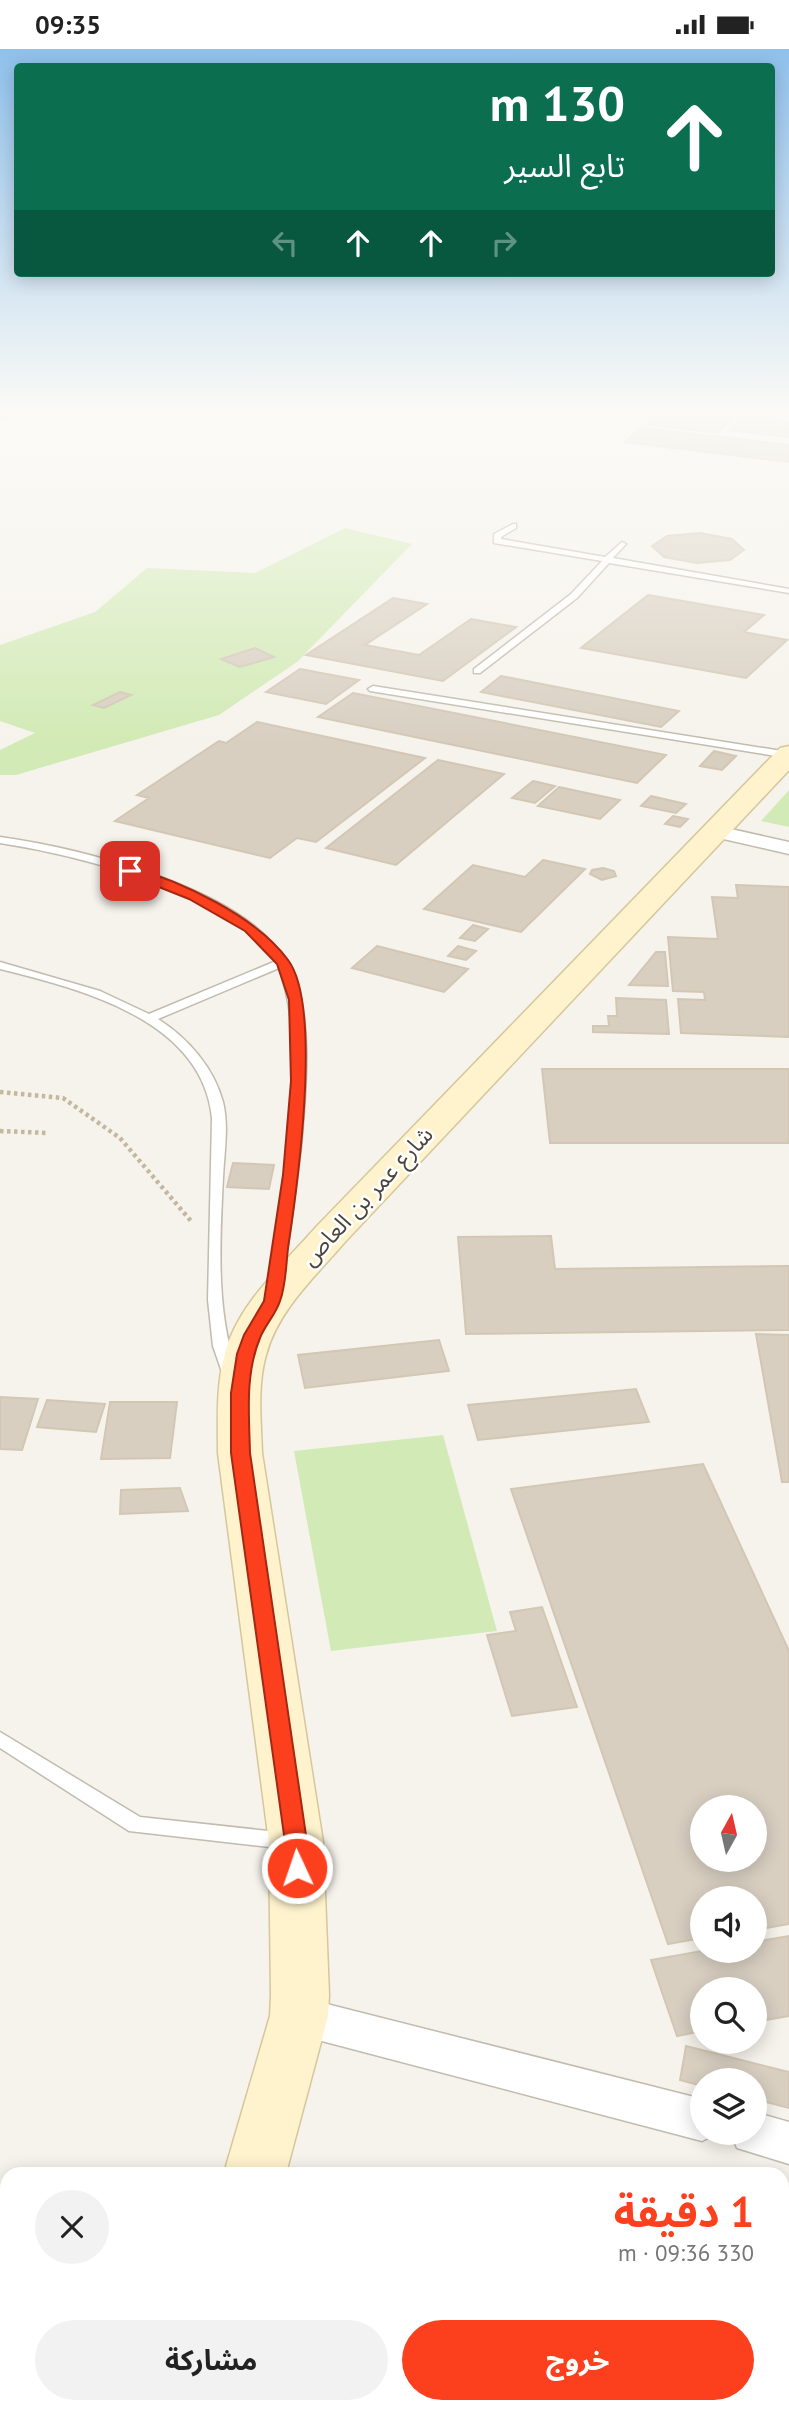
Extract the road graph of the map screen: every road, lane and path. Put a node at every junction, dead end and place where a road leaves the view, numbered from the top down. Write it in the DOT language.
graph roads {
  1 [pos="513,526"];
  2 [pos="622,544"];
  3 [pos="607,561"];
  4 [pos="789,591"];
  5 [pos="477,671"];
  6 [pos="373,689"];
  7 [pos="789,755"];
  8 [pos="713,831"];
  9 [pos="0,841"];
  10 [pos="789,848"];
  11 [pos="284,962"];
  12 [pos="0,964"];
  13 [pos="151,1018"];
  14 [pos="0,1092"];
  15 [pos="0,1131"];
  16 [pos="48,1133"];
  17 [pos="215,1249"];
  18 [pos="272,1301"];
  19 [pos="239,1393"];
  20 [pos="0,1739"];
  21 [pos="296,1842"];
  22 [pos="299,2016"];
  23 [pos="690,2117"];
  24 [pos="767,2137"];
  25 [pos="789,2143"];
  26 [pos="257,2167"];
  1 -- 3 [label="lane"];
  2 -- 3 [label="lane"];
  3 -- 4 [label="lane"];
  3 -- 5 [label="lane"];
  6 -- 7 [label="lane"];
  7 -- 8 [label="street, شارع عمر بن العاص"];
  8 -- 10 [label="street"];
  8 -- 18 [label="street, شارع عمر بن العاص"];
  9 -- 11 [label="lane"];
  11 -- 13 [label="lane"];
  11 -- 18 [label="lane"];
  12 -- 13 [label="lane"];
  13 -- 17 [label="lane"];
  14 -- 17 [label="path"];
  15 -- 16 [label="path"];
  17 -- 19 [label="lane"];
  18 -- 19 [label="street, شارع عمر بن العاص"];
  19 -- 21 [label="street, شارع عمر بن العاص"];
  20 -- 21 [label="lane"];
  21 -- 22 [label="street, شارع عمر بن العاص"];
  22 -- 23 [label="street"];
  22 -- 26 [label="street, شارع عمر بن العاص"];
  24 -- 25 [label="street"];
}
